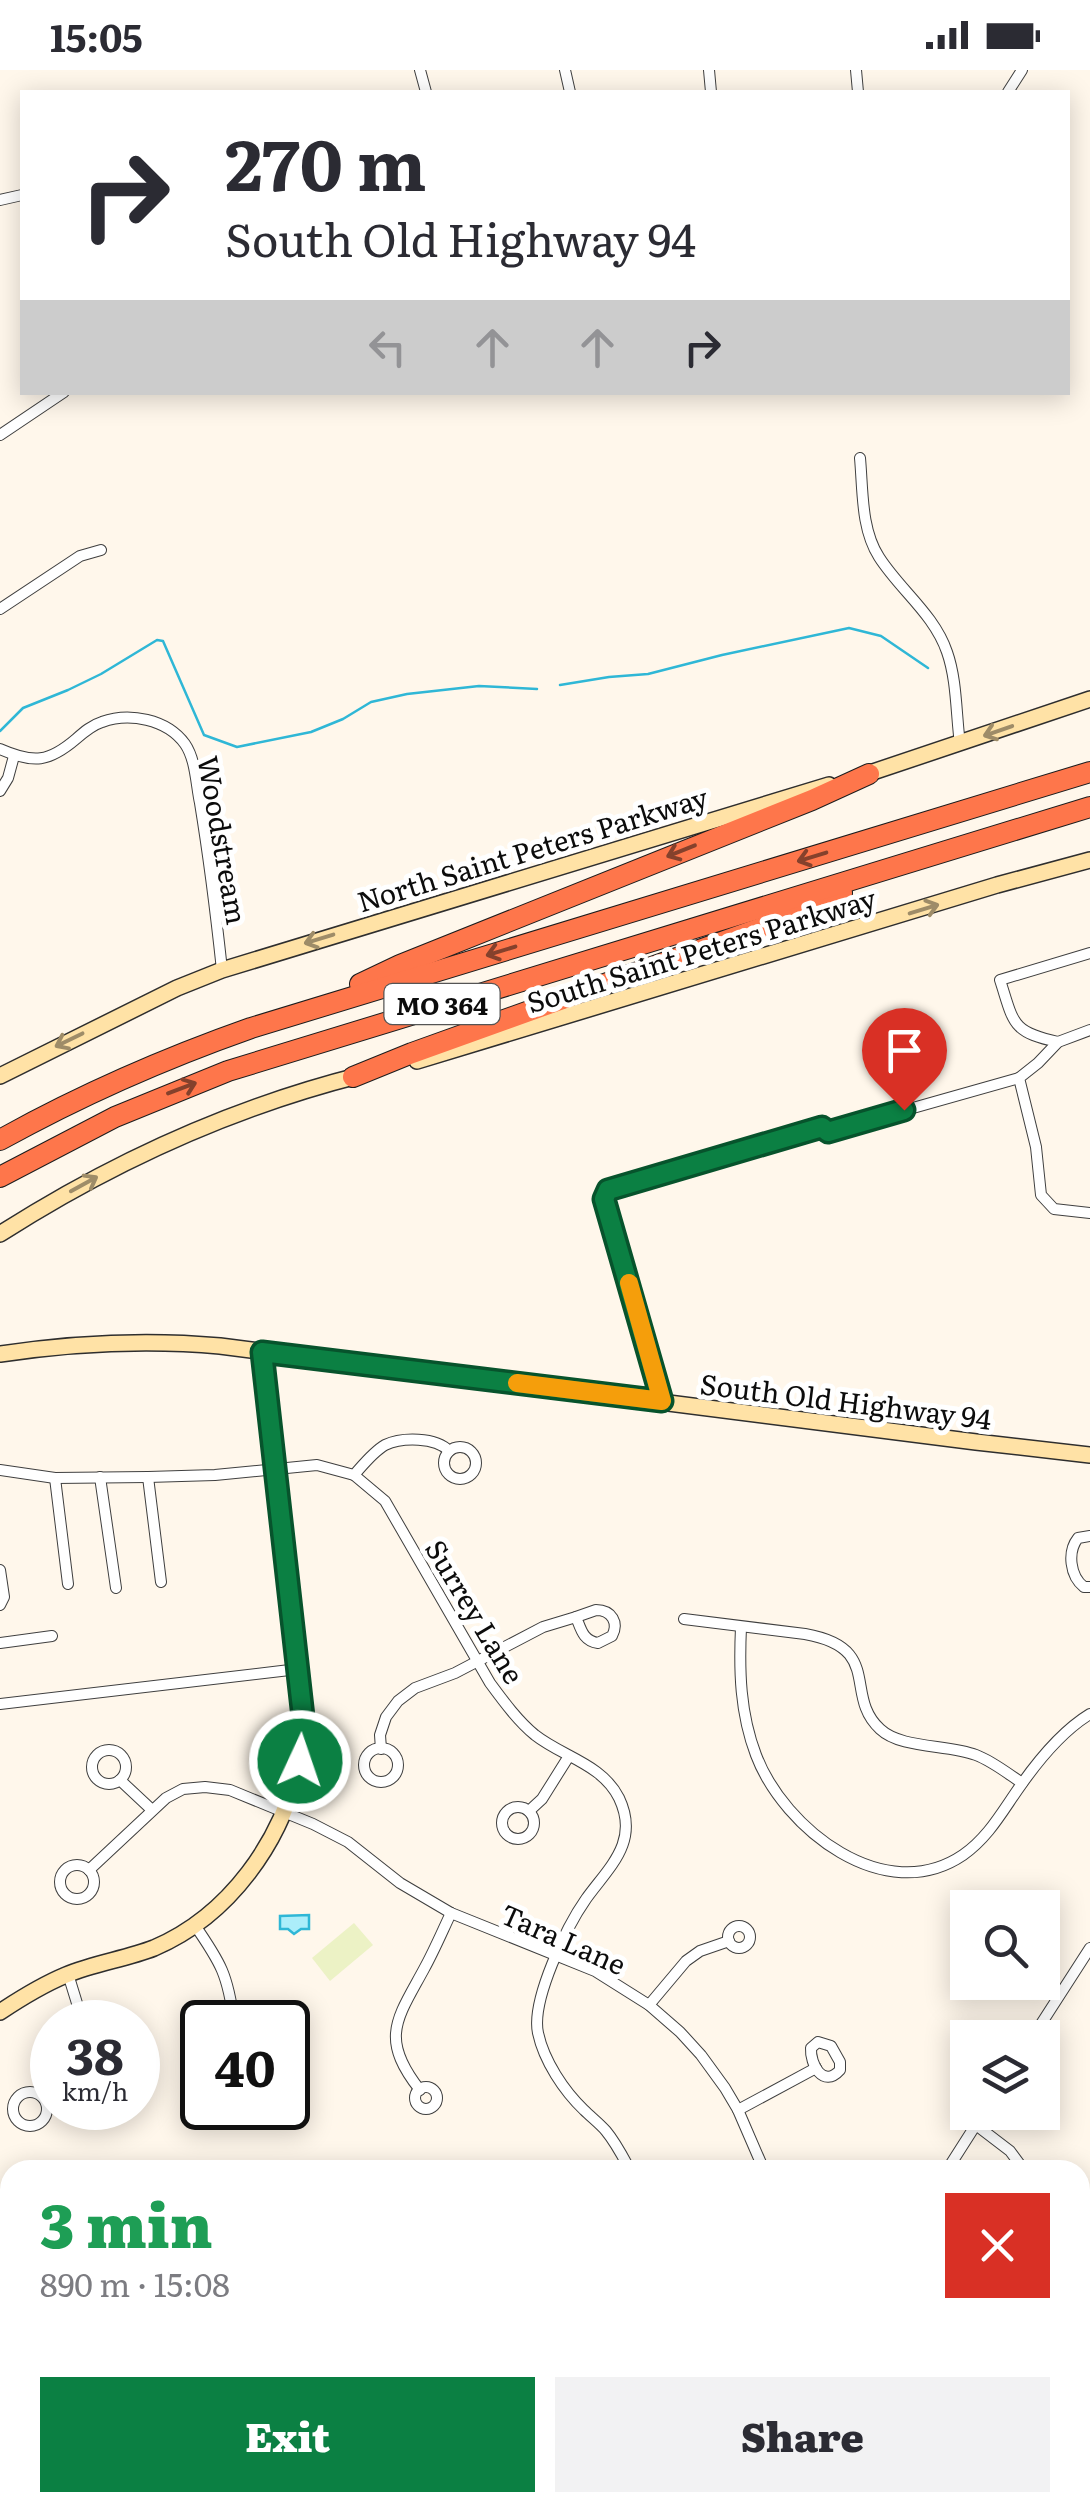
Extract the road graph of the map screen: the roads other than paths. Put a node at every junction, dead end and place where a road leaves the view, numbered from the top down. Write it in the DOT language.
graph roads {
  1 [pos="60,395"];
  2 [pos="0,435"];
  3 [pos="860,458"];
  4 [pos="101,550"];
  5 [pos="0,609"];
  6 [pos="1090,699"];
  7 [pos="960,744"];
  8 [pos="0,749"];
  9 [pos="14,756"];
  10 [pos="1090,772"];
  11 [pos="869,774"];
  12 [pos="0,791"];
  13 [pos="1090,807"];
  14 [pos="1090,860"];
  15 [pos="896,866"];
  16 [pos="1090,953"];
  17 [pos="222,970"];
  18 [pos="304,1012"];
  19 [pos="1090,1030"];
  20 [pos="1058,1042"];
  21 [pos="0,1076"];
  22 [pos="353,1077"];
  23 [pos="1019,1078"];
  24 [pos="0,1140"];
  25 [pos="0,1177"];
  26 [pos="1090,1213"];
  27 [pos="0,1234"];
  28 [pos="262,1352"];
  29 [pos="0,1354"];
  30 [pos="662,1401"];
  31 [pos="449,1451"];
  32 [pos="1090,1454"];
  33 [pos="0,1470"];
  34 [pos="274,1470"];
  35 [pos="354,1475"];
  36 [pos="100,1477"];
  37 [pos="148,1477"];
  38 [pos="54,1478"];
  39 [pos="1090,1536"];
  40 [pos="0,1570"];
  41 [pos="161,1582"];
  42 [pos="68,1584"];
  43 [pos="1090,1586"];
  44 [pos="116,1588"];
  45 [pos="0,1605"];
  46 [pos="576,1617"];
  47 [pos="684,1619"];
  48 [pos="741,1627"];
  49 [pos="52,1636"];
  50 [pos="0,1643"];
  51 [pos="478,1662"];
  52 [pos="298,1669"];
  53 [pos="0,1704"];
  54 [pos="1090,1714"];
  55 [pos="380,1749"];
  56 [pos="569,1756"];
  57 [pos="120,1780"];
  58 [pos="1022,1783"];
  59 [pos="152,1810"];
  60 [pos="529,1811"];
  61 [pos="284,1813"];
  62 [pos="89,1870"];
  63 [pos="451,1913"];
  64 [pos="194,1924"];
  65 [pos="728,1941"];
  66 [pos="1090,1948"];
  67 [pos="557,1956"];
  68 [pos="1085,1967"];
  69 [pos="68,1974"];
  70 [pos="76,2000"];
  71 [pos="232,2000"];
  72 [pos="649,2005"];
  73 [pos="0,2012"];
  74 [pos="1045,2020"];
  75 [pos="816,2068"];
  76 [pos="420,2090"];
  77 [pos="738,2110"];
  78 [pos="972,2130"];
  79 [pos="984,2130"];
  80 [pos="624,2160"];
  81 [pos="760,2160"];
  82 [pos="953,2160"];
  83 [pos="1017,2160"];
  1 -- 2 [label="street"];
  3 -- 7 [label="street"];
  4 -- 5 [label="street"];
  6 -- 7 [label="main road, North Saint Peters Parkway, one-way"];
  7 -- 11 [label="main road, North Saint Peters Parkway"];
  8 -- 9 [label="street"];
  9 -- 12 [label="street"];
  9 -- 17 [label="street, Woodstream"];
  10 -- 18 [label="highway, MO 364, one-way"];
  11 -- 17 [label="main road, North Saint Peters Parkway, one-way"];
  11 -- 18 [label="highway, one-way"];
  13 -- 15 [label="highway, MO 364"];
  22 -- 14 [label="main road, South Saint Peters Parkway, one-way"];
  15 -- 22 [label="highway"];
  25 -- 15 [label="highway, MO 364, one-way"];
  16 -- 20 [label="street"];
  17 -- 21 [label="main road, North Saint Peters Parkway, one-way"];
  18 -- 24 [label="highway, MO 364"];
  19 -- 20 [label="street"];
  20 -- 23 [label="street"];
  27 -- 22 [label="main road, South Saint Peters Parkway, one-way"];
  23 -- 26 [label="street"];
  23 -- 30 [label="street"];
  28 -- 29 [label="main road, South Old Highway 94"];
  28 -- 30 [label="main road, South Old Highway 94"];
  28 -- 34 [label="main road"];
  30 -- 32 [label="main road, South Old Highway 94"];
  31 -- 35 [label="street"];
  33 -- 38 [label="street"];
  34 -- 35 [label="street"];
  34 -- 37 [label="street"];
  34 -- 52 [label="main road"];
  35 -- 51 [label="street, Surrey Lane"];
  36 -- 37 [label="street"];
  36 -- 38 [label="street"];
  36 -- 44 [label="street"];
  37 -- 41 [label="street"];
  38 -- 42 [label="street"];
  39 -- 43 [label="street"];
  40 -- 45 [label="street"];
  46 -- 51 [label="street"];
  47 -- 48 [label="street"];
  48 -- 58 [label="street"];
  48 -- 58 [label="street"];
  49 -- 50 [label="street"];
  51 -- 55 [label="street"];
  51 -- 56 [label="street, Surrey Lane"];
  52 -- 53 [label="street"];
  52 -- 61 [label="main road"];
  54 -- 58 [label="street"];
  56 -- 60 [label="street"];
  56 -- 67 [label="street, Surrey Lane"];
  57 -- 59 [label="street"];
  59 -- 61 [label="street, Tara Lane"];
  59 -- 62 [label="street, Tara Lane"];
  61 -- 63 [label="street, Tara Lane"];
  61 -- 64 [label="main road"];
  63 -- 67 [label="street, Tara Lane"];
  63 -- 76 [label="street"];
  64 -- 69 [label="main road"];
  64 -- 71 [label="street"];
  65 -- 72 [label="street"];
  66 -- 68 [label="street"];
  67 -- 72 [label="street, Tara Lane"];
  67 -- 80 [label="street, Surrey Lane"];
  68 -- 74 [label="street"];
  69 -- 70 [label="street"];
  69 -- 73 [label="main road"];
  72 -- 77 [label="street, Tara Lane"];
  75 -- 77 [label="street"];
  77 -- 81 [label="street, Tara Lane"];
  78 -- 82 [label="street"];
  79 -- 83 [label="street"];
}
